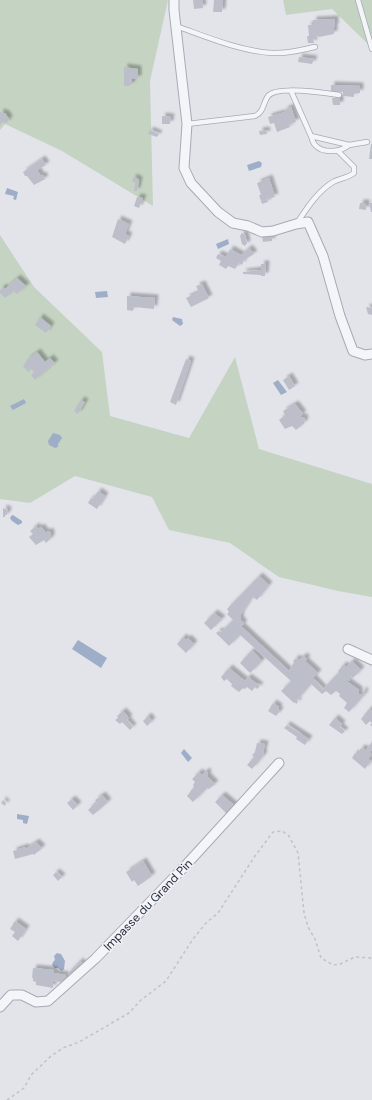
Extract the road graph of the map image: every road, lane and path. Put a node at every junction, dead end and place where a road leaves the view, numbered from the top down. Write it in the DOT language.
graph roads {
  1 [pos="174,0"];
  2 [pos="358,0"];
  3 [pos="176,26"];
  4 [pos="315,47"];
  5 [pos="372,49"];
  6 [pos="291,91"];
  7 [pos="339,95"];
  8 [pos="187,124"];
  9 [pos="311,136"];
  10 [pos="367,142"];
  11 [pos="349,145"];
  12 [pos="338,151"];
  13 [pos="296,224"];
  14 [pos="372,354"];
  15 [pos="348,649"];
  16 [pos="372,660"];
  17 [pos="279,763"];
  18 [pos="372,958"];
  19 [pos="0,1007"];
  20 [pos="7,1100"];
  1 -- 3 [label="street"];
  2 -- 5 [label="lane"];
  3 -- 4 [label="lane"];
  3 -- 8 [label="street"];
  6 -- 7 [label="lane"];
  6 -- 8 [label="lane"];
  6 -- 9 [label="lane"];
  8 -- 13 [label="street"];
  9 -- 11 [label="lane"];
  9 -- 12 [label="lane"];
  10 -- 11 [label="lane"];
  11 -- 12 [label="lane"];
  12 -- 13 [label="lane"];
  13 -- 14 [label="street"];
  15 -- 16 [label="street"];
  17 -- 19 [label="street, Impasse du Grand Pin"];
  18 -- 20 [label="path"];
}
